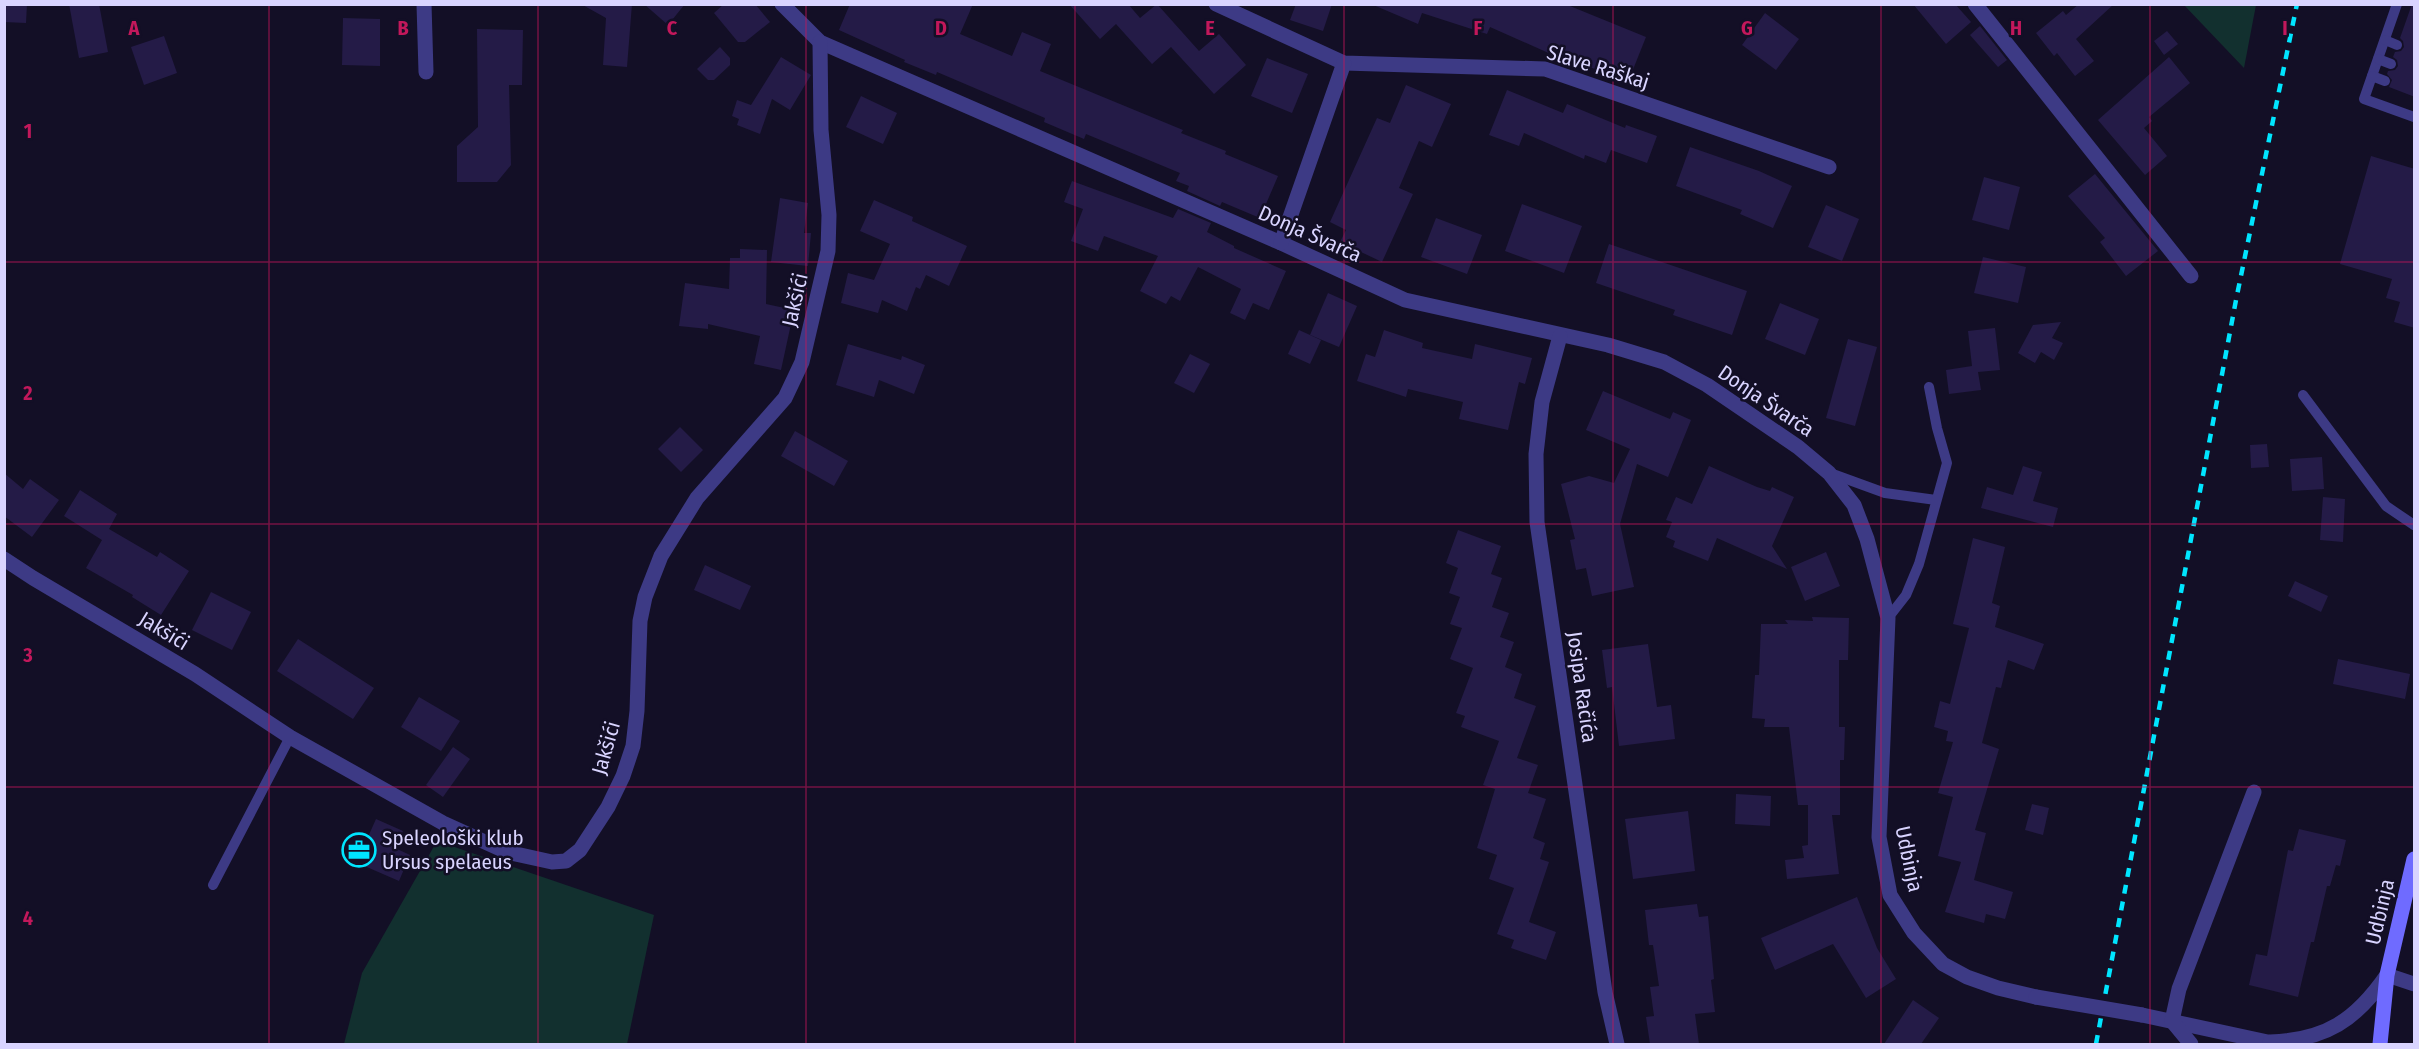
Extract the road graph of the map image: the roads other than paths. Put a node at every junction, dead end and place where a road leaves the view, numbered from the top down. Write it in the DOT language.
graph roads {
  1 [pos="424,4"];
  2 [pos="782,4"];
  3 [pos="1216,4"];
  4 [pos="1975,4"];
  5 [pos="2397,4"];
  6 [pos="2385,40"];
  7 [pos="820,42"];
  8 [pos="2397,45"];
  9 [pos="2378,59"];
  10 [pos="1344,63"];
  11 [pos="2391,64"];
  12 [pos="426,72"];
  13 [pos="2372,76"];
  14 [pos="2385,81"];
  15 [pos="2415,117"];
  16 [pos="1829,167"];
  17 [pos="1281,243"];
  18 [pos="2192,276"];
  19 [pos="1560,336"];
  20 [pos="1929,387"];
  21 [pos="2302,395"];
  22 [pos="1829,473"];
  23 [pos="1936,500"];
  24 [pos="2415,525"];
  25 [pos="4,559"];
  26 [pos="1888,618"];
  27 [pos="290,737"];
  28 [pos="2254,792"];
  29 [pos="2415,858"];
  30 [pos="213,885"];
  31 [pos="2387,975"];
  32 [pos="2415,984"];
  33 [pos="2172,1021"];
  34 [pos="2235,1040"];
  35 [pos="2273,1043"];
  36 [pos="1617,1044"];
  37 [pos="2191,1044"];
  38 [pos="2380,1044"];
  1 -- 12 [label="street"];
  2 -- 7 [label="street, Donja Švarča"];
  3 -- 10 [label="street, Slave Raškaj"];
  4 -- 18 [label="street"];
  5 -- 6 [label="lane"];
  6 -- 8 [label="lane"];
  6 -- 9 [label="lane"];
  7 -- 17 [label="street, Donja Švarča"];
  7 -- 27 [label="street, Jakšići"];
  9 -- 11 [label="lane"];
  9 -- 13 [label="lane"];
  10 -- 16 [label="street, Slave Raškaj"];
  10 -- 17 [label="street"];
  13 -- 14 [label="lane"];
  13 -- 15 [label="lane"];
  17 -- 19 [label="street, Donja Švarča"];
  19 -- 22 [label="street, Donja Švarča"];
  19 -- 36 [label="street, Josipa Račića"];
  20 -- 23 [label="lane"];
  21 -- 24 [label="lane"];
  22 -- 23 [label="lane"];
  22 -- 26 [label="street, Udbinja"];
  23 -- 26 [label="lane"];
  25 -- 27 [label="street, Jakšići"];
  26 -- 33 [label="street, Udbinja, bridge"];
  27 -- 30 [label="lane"];
  28 -- 33 [label="street"];
  29 -- 31 [label="main road, Udbinja"];
  31 -- 32 [label="street"];
  31 -- 35 [label="street, Udbinja"];
  31 -- 38 [label="main road, Udbinja"];
  33 -- 34 [label="street, Udbinja"];
  33 -- 37 [label="street"];
  34 -- 35 [label="street, Udbinja"];
}
